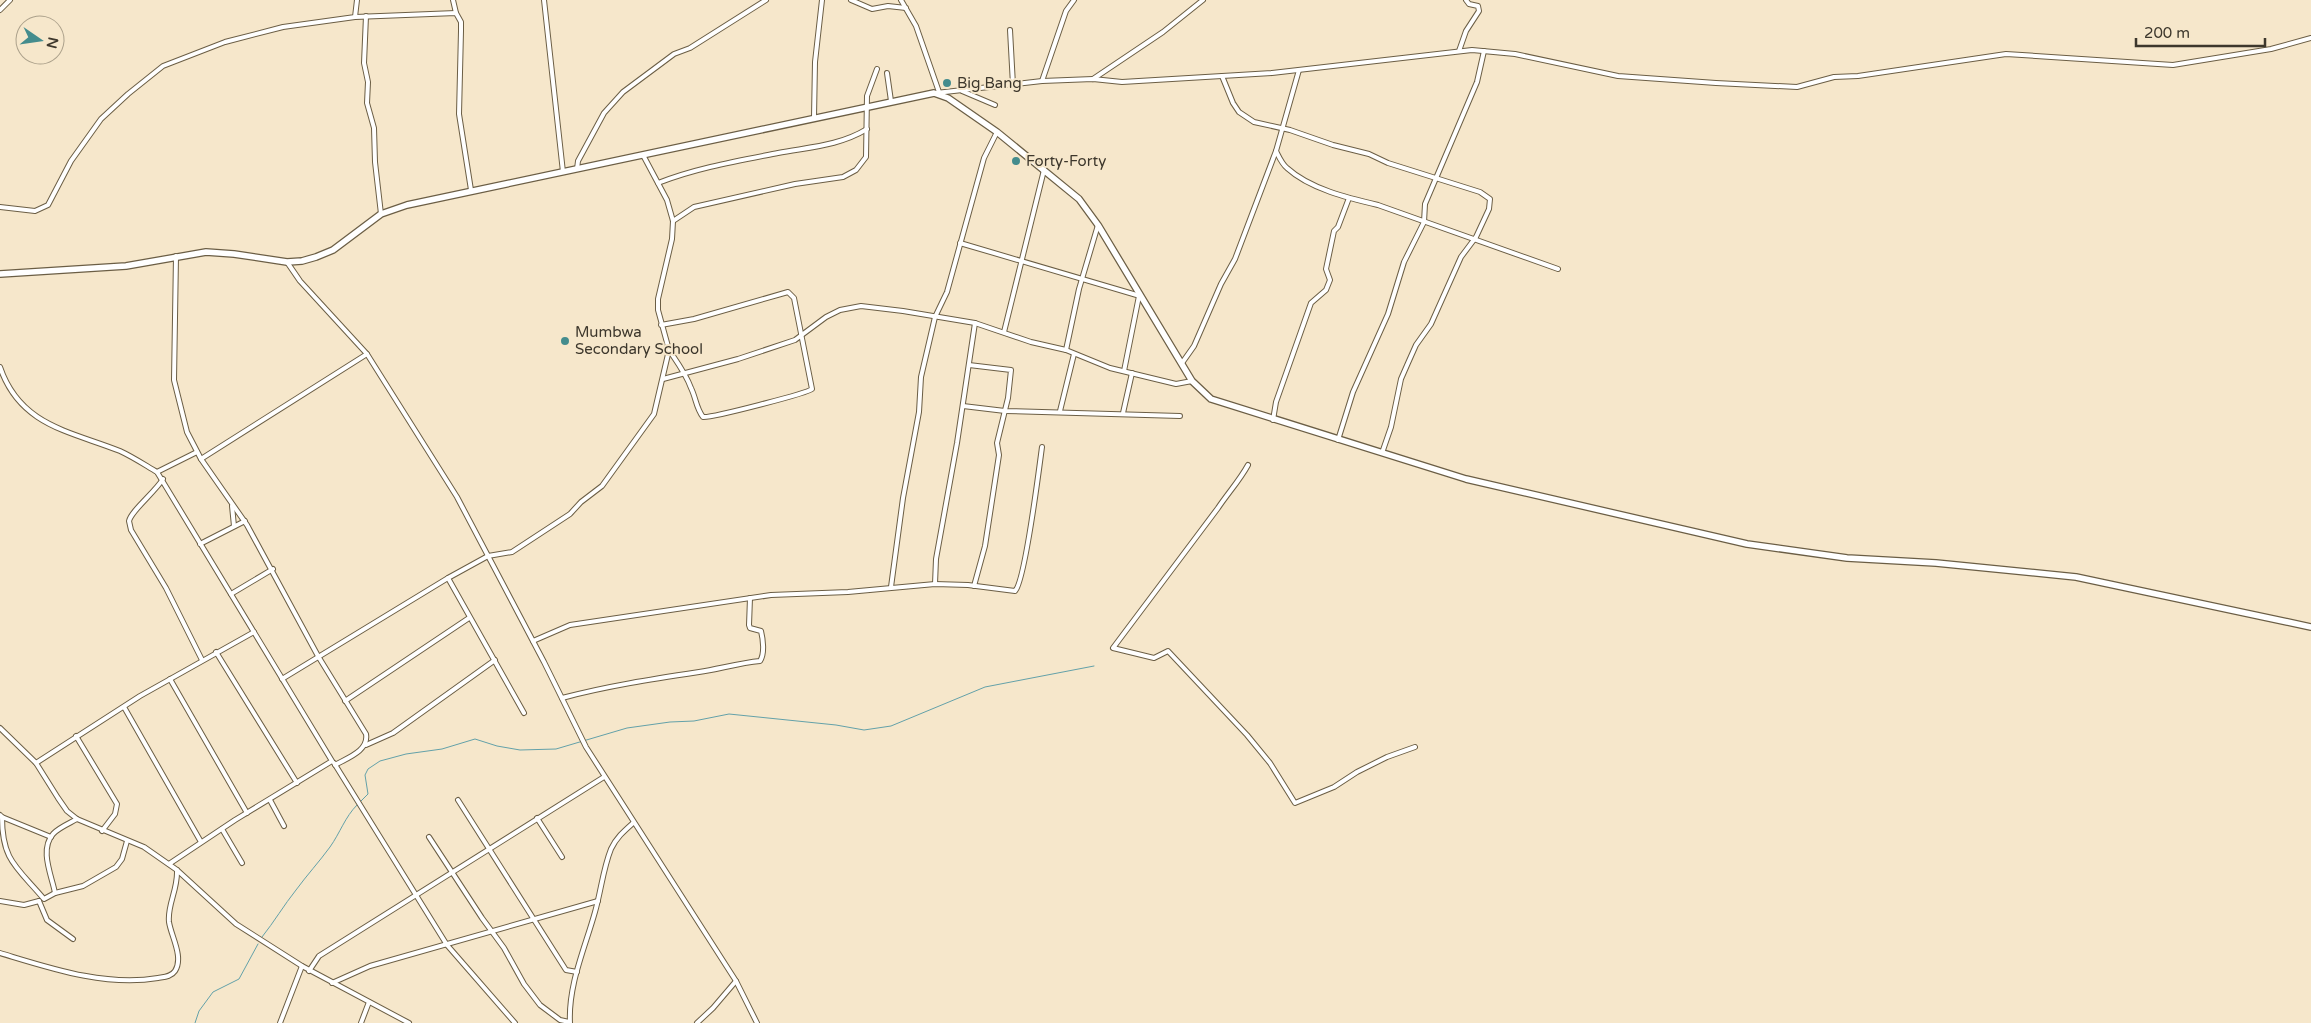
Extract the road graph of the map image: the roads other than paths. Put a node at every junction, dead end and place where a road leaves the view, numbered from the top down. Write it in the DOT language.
graph roads {
  1 [pos="10,0"];
  2 [pos="357,0"];
  3 [pos="453,0"];
  4 [pos="544,0"];
  5 [pos="766,0"];
  6 [pos="822,0"];
  7 [pos="851,0"];
  8 [pos="901,0"];
  9 [pos="1074,0"];
  10 [pos="1203,0"];
  11 [pos="1466,0"];
  12 [pos="906,8"];
  13 [pos="0,10"];
  14 [pos="456,13"];
  15 [pos="355,16"];
  16 [pos="366,16"];
  17 [pos="1010,30"];
  18 [pos="2311,38"];
  19 [pos="1459,51"];
  20 [pos="1484,51"];
  21 [pos="877,69"];
  22 [pos="1299,70"];
  23 [pos="887,73"];
  24 [pos="1222,76"];
  25 [pos="1093,79"];
  26 [pos="1042,81"];
  27 [pos="1013,84"];
  28 [pos="960,90"];
  29 [pos="936,92"];
  30 [pos="891,101"];
  31 [pos="995,105"];
  32 [pos="867,106"];
  33 [pos="814,117"];
  34 [pos="1283,128"];
  35 [pos="867,129"];
  36 [pos="997,132"];
  37 [pos="1276,152"];
  38 [pos="643,155"];
  39 [pos="577,169"];
  40 [pos="1044,170"];
  41 [pos="563,172"];
  42 [pos="1437,177"];
  43 [pos="658,184"];
  44 [pos="471,190"];
  45 [pos="1349,198"];
  46 [pos="0,207"];
  47 [pos="381,214"];
  48 [pos="673,221"];
  49 [pos="1424,222"];
  50 [pos="1098,225"];
  51 [pos="1475,238"];
  52 [pos="960,244"];
  53 [pos="176,256"];
  54 [pos="287,262"];
  55 [pos="1022,262"];
  56 [pos="1558,269"];
  57 [pos="0,274"];
  58 [pos="1082,279"];
  59 [pos="1140,296"];
  60 [pos="935,317"];
  61 [pos="975,323"];
  62 [pos="660,324"];
  63 [pos="1004,332"];
  64 [pos="801,335"];
  65 [pos="668,350"];
  66 [pos="1066,350"];
  67 [pos="367,354"];
  68 [pos="1074,354"];
  69 [pos="1182,363"];
  70 [pos="969,365"];
  71 [pos="0,367"];
  72 [pos="1124,371"];
  73 [pos="684,373"];
  74 [pos="1132,373"];
  75 [pos="662,379"];
  76 [pos="1192,381"];
  77 [pos="963,406"];
  78 [pos="1004,411"];
  79 [pos="1060,411"];
  80 [pos="1123,413"];
  81 [pos="1180,416"];
  82 [pos="1273,420"];
  83 [pos="1338,440"];
  84 [pos="1042,447"];
  85 [pos="197,452"];
  86 [pos="1382,454"];
  87 [pos="201,459"];
  88 [pos="1248,465"];
  89 [pos="157,472"];
  90 [pos="163,480"];
  91 [pos="230,500"];
  92 [pos="244,521"];
  93 [pos="234,526"];
  94 [pos="200,544"];
  95 [pos="488,556"];
  96 [pos="273,569"];
  97 [pos="448,578"];
  98 [pos="935,584"];
  99 [pos="974,586"];
  100 [pos="891,587"];
  101 [pos="231,594"];
  102 [pos="750,598"];
  103 [pos="469,618"];
  104 [pos="2311,627"];
  105 [pos="254,632"];
  106 [pos="533,641"];
  107 [pos="216,652"];
  108 [pos="318,656"];
  109 [pos="202,660"];
  110 [pos="495,660"];
  111 [pos="170,679"];
  112 [pos="282,679"];
  113 [pos="562,698"];
  114 [pos="345,701"];
  115 [pos="124,707"];
  116 [pos="524,713"];
  117 [pos="0,728"];
  118 [pos="76,736"];
  119 [pos="365,745"];
  120 [pos="1415,747"];
  121 [pos="36,762"];
  122 [pos="334,763"];
  123 [pos="604,776"];
  124 [pos="297,783"];
  125 [pos="270,800"];
  126 [pos="458,800"];
  127 [pos="248,813"];
  128 [pos="1,816"];
  129 [pos="537,818"];
  130 [pos="77,819"];
  131 [pos="633,823"];
  132 [pos="284,826"];
  133 [pos="222,829"];
  134 [pos="102,831"];
  135 [pos="51,837"];
  136 [pos="429,837"];
  137 [pos="127,841"];
  138 [pos="201,842"];
  139 [pos="490,849"];
  140 [pos="562,857"];
  141 [pos="242,863"];
  142 [pos="169,864"];
  143 [pos="177,870"];
  144 [pos="452,872"];
  145 [pos="55,893"];
  146 [pos="416,895"];
  147 [pos="44,899"];
  148 [pos="0,901"];
  149 [pos="39,901"];
  150 [pos="598,902"];
  151 [pos="534,919"];
  152 [pos="492,932"];
  153 [pos="73,938"];
  154 [pos="447,945"];
  155 [pos="0,953"];
  156 [pos="302,966"];
  157 [pos="310,971"];
  158 [pos="577,972"];
  159 [pos="736,981"];
  160 [pos="332,983"];
  161 [pos="369,1002"];
  162 [pos="280,1023"];
  163 [pos="361,1023"];
  164 [pos="408,1023"];
  165 [pos="515,1023"];
  166 [pos="570,1023"];
  167 [pos="697,1023"];
  168 [pos="757,1023"];
  1 -- 13 [label="street"];
  2 -- 15 [label="street"];
  3 -- 14 [label="street"];
  4 -- 41 [label="street"];
  5 -- 39 [label="street"];
  6 -- 33 [label="street"];
  7 -- 12 [label="street"];
  8 -- 12 [label="street"];
  9 -- 26 [label="street"];
  10 -- 25 [label="street"];
  11 -- 19 [label="street"];
  12 -- 29 [label="street"];
  14 -- 16 [label="street"];
  14 -- 44 [label="street"];
  15 -- 16 [label="street"];
  15 -- 46 [label="street"];
  16 -- 47 [label="street"];
  17 -- 27 [label="street"];
  18 -- 20 [label="street"];
  19 -- 20 [label="street"];
  19 -- 22 [label="street"];
  20 -- 42 [label="street"];
  21 -- 32 [label="street"];
  22 -- 24 [label="street"];
  22 -- 34 [label="street"];
  23 -- 30 [label="street"];
  24 -- 25 [label="street"];
  24 -- 34 [label="street"];
  25 -- 26 [label="street"];
  26 -- 27 [label="street"];
  27 -- 28 [label="street"];
  28 -- 29 [label="street"];
  28 -- 31 [label="street"];
  29 -- 30 [label="street"];
  29 -- 36 [label="street"];
  30 -- 32 [label="street"];
  32 -- 33 [label="street"];
  32 -- 35 [label="street"];
  33 -- 38 [label="street"];
  34 -- 37 [label="street"];
  34 -- 42 [label="street"];
  35 -- 43 [label="street"];
  35 -- 48 [label="street"];
  36 -- 40 [label="street"];
  36 -- 52 [label="street"];
  37 -- 45 [label="street"];
  37 -- 69 [label="street"];
  38 -- 39 [label="street"];
  38 -- 43 [label="street"];
  39 -- 41 [label="street"];
  40 -- 50 [label="street"];
  40 -- 55 [label="street"];
  41 -- 44 [label="street"];
  42 -- 49 [label="street"];
  42 -- 51 [label="street"];
  43 -- 48 [label="street"];
  44 -- 47 [label="street"];
  45 -- 49 [label="street"];
  45 -- 82 [label="street"];
  47 -- 54 [label="street"];
  48 -- 62 [label="street"];
  49 -- 51 [label="street"];
  49 -- 83 [label="street"];
  50 -- 58 [label="street"];
  50 -- 59 [label="street"];
  51 -- 56 [label="street"];
  51 -- 86 [label="street"];
  52 -- 55 [label="street"];
  52 -- 60 [label="street"];
  53 -- 54 [label="street"];
  53 -- 57 [label="street"];
  53 -- 85 [label="street"];
  54 -- 67 [label="street"];
  55 -- 58 [label="street"];
  55 -- 63 [label="street"];
  58 -- 59 [label="street"];
  58 -- 66 [label="street"];
  59 -- 69 [label="street"];
  59 -- 72 [label="street"];
  60 -- 61 [label="street"];
  60 -- 64 [label="street"];
  60 -- 100 [label="street"];
  61 -- 63 [label="street"];
  61 -- 70 [label="street"];
  62 -- 64 [label="street"];
  62 -- 65 [label="street"];
  63 -- 66 [label="street"];
  64 -- 73 [label="street"];
  64 -- 73 [label="street"];
  65 -- 73 [label="street"];
  65 -- 75 [label="street"];
  66 -- 68 [label="street"];
  67 -- 87 [label="street"];
  67 -- 95 [label="street"];
  68 -- 72 [label="street"];
  68 -- 79 [label="street"];
  69 -- 76 [label="street"];
  70 -- 77 [label="street"];
  70 -- 78 [label="street"];
  71 -- 89 [label="street"];
  72 -- 74 [label="street"];
  73 -- 75 [label="street"];
  74 -- 76 [label="street"];
  74 -- 80 [label="street"];
  75 -- 95 [label="street"];
  76 -- 82 [label="street"];
  77 -- 78 [label="street"];
  77 -- 98 [label="street"];
  78 -- 79 [label="street"];
  78 -- 99 [label="street"];
  79 -- 80 [label="street"];
  80 -- 81 [label="street"];
  82 -- 83 [label="street"];
  83 -- 86 [label="street"];
  84 -- 99 [label="street"];
  85 -- 87 [label="street"];
  85 -- 89 [label="street"];
  86 -- 104 [label="street"];
  87 -- 91 [label="street"];
  88 -- 120 [label="street"];
  89 -- 90 [label="street"];
  90 -- 94 [label="street"];
  90 -- 109 [label="street"];
  91 -- 92 [label="street"];
  91 -- 93 [label="street"];
  92 -- 93 [label="street"];
  92 -- 96 [label="street"];
  93 -- 94 [label="street"];
  94 -- 101 [label="street"];
  95 -- 97 [label="street"];
  95 -- 106 [label="street"];
  96 -- 101 [label="street"];
  96 -- 108 [label="street"];
  97 -- 103 [label="street"];
  97 -- 108 [label="street"];
  98 -- 99 [label="street"];
  98 -- 100 [label="street"];
  100 -- 102 [label="street"];
  101 -- 105 [label="street"];
  102 -- 106 [label="street"];
  102 -- 113 [label="street"];
  103 -- 110 [label="street"];
  103 -- 114 [label="street"];
  105 -- 107 [label="street"];
  105 -- 112 [label="street"];
  106 -- 113 [label="street"];
  107 -- 109 [label="street"];
  107 -- 124 [label="street"];
  108 -- 112 [label="street"];
  108 -- 114 [label="street"];
  109 -- 111 [label="street"];
  110 -- 116 [label="street"];
  110 -- 119 [label="street"];
  111 -- 115 [label="street"];
  111 -- 127 [label="street"];
  112 -- 122 [label="street"];
  113 -- 123 [label="street"];
  114 -- 119 [label="street"];
  115 -- 118 [label="street"];
  115 -- 138 [label="street"];
  117 -- 121 [label="street"];
  118 -- 121 [label="street"];
  118 -- 134 [label="street"];
  119 -- 122 [label="street"];
  121 -- 130 [label="street"];
  122 -- 124 [label="street"];
  122 -- 146 [label="street"];
  123 -- 129 [label="street"];
  123 -- 131 [label="street"];
  124 -- 125 [label="street"];
  125 -- 127 [label="street"];
  125 -- 132 [label="street"];
  126 -- 139 [label="street"];
  127 -- 133 [label="street"];
  128 -- 135 [label="street"];
  128 -- 147 [label="street"];
  129 -- 139 [label="street"];
  129 -- 140 [label="street"];
  130 -- 134 [label="street"];
  130 -- 135 [label="street"];
  131 -- 150 [label="street"];
  131 -- 159 [label="street"];
  133 -- 138 [label="street"];
  133 -- 141 [label="street"];
  134 -- 137 [label="street"];
  135 -- 145 [label="street"];
  136 -- 144 [label="street"];
  137 -- 142 [label="street"];
  137 -- 145 [label="street"];
  138 -- 142 [label="street"];
  139 -- 144 [label="street"];
  139 -- 151 [label="street"];
  142 -- 143 [label="street"];
  143 -- 155 [label="street"];
  143 -- 156 [label="street"];
  144 -- 146 [label="street"];
  144 -- 152 [label="street"];
  145 -- 147 [label="street"];
  146 -- 154 [label="street"];
  146 -- 157 [label="street"];
  147 -- 149 [label="street"];
  148 -- 149 [label="street"];
  149 -- 153 [label="street"];
  150 -- 151 [label="street"];
  150 -- 158 [label="street"];
  151 -- 152 [label="street"];
  151 -- 158 [label="street"];
  152 -- 154 [label="street"];
  152 -- 166 [label="street"];
  154 -- 160 [label="street"];
  154 -- 165 [label="street"];
  156 -- 157 [label="street"];
  156 -- 162 [label="street"];
  157 -- 160 [label="street"];
  158 -- 166 [label="street"];
  159 -- 167 [label="street"];
  159 -- 168 [label="street"];
  160 -- 161 [label="street"];
  161 -- 163 [label="street"];
  161 -- 164 [label="street"];
}
